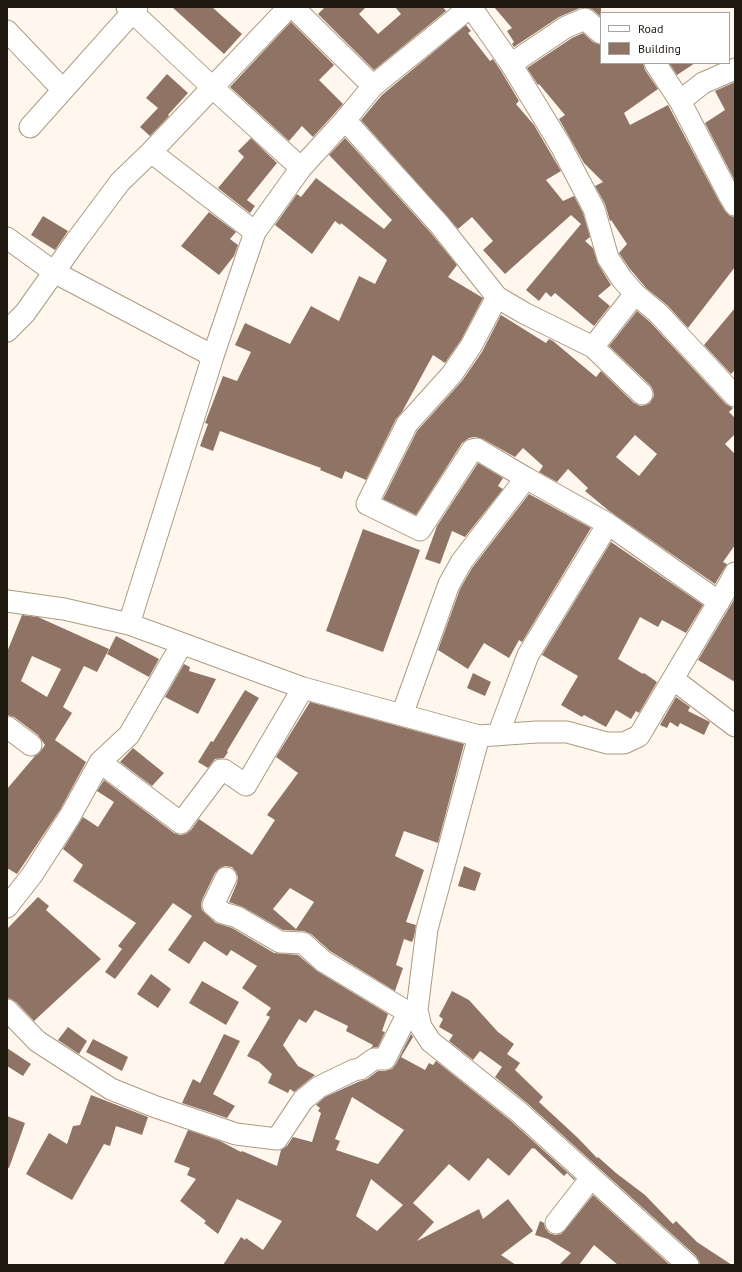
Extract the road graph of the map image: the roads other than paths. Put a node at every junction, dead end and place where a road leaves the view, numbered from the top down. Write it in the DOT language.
graph roads {
  1 [pos="289,7"];
  2 [pos="293,7"];
  3 [pos="470,7"];
  4 [pos="132,9"];
  5 [pos="7,30"];
  6 [pos="600,32"];
  7 [pos="511,64"];
  8 [pos="656,64"];
  9 [pos="735,69"];
  10 [pos="373,86"];
  11 [pos="212,88"];
  12 [pos="63,90"];
  13 [pos="680,101"];
  14 [pos="345,120"];
  15 [pos="30,128"];
  16 [pos="151,152"];
  17 [pos="301,168"];
  18 [pos="735,204"];
  19 [pos="255,232"];
  20 [pos="7,238"];
  21 [pos="54,272"];
  22 [pos="635,294"];
  23 [pos="497,297"];
  24 [pos="7,331"];
  25 [pos="593,347"];
  26 [pos="213,356"];
  27 [pos="642,394"];
  28 [pos="734,394"];
  29 [pos="526,478"];
  30 [pos="608,524"];
  31 [pos="735,573"];
  32 [pos="7,600"];
  33 [pos="719,602"];
  34 [pos="129,624"];
  35 [pos="182,644"];
  36 [pos="673,679"];
  37 [pos="303,688"];
  38 [pos="402,715"];
  39 [pos="735,726"];
  40 [pos="7,727"];
  41 [pos="488,735"];
  42 [pos="31,745"];
  43 [pos="100,762"];
  44 [pos="226,878"];
  45 [pos="7,907"];
  46 [pos="7,1010"];
  47 [pos="414,1016"];
  48 [pos="591,1178"];
  49 [pos="556,1223"];
  50 [pos="688,1265"];
  1 -- 11 [label="street"];
  2 -- 10 [label="street"];
  3 -- 7 [label="street"];
  3 -- 10 [label="street"];
  4 -- 11 [label="street"];
  4 -- 12 [label="street"];
  5 -- 12 [label="street"];
  6 -- 7 [label="street"];
  7 -- 22 [label="street"];
  8 -- 13 [label="street"];
  9 -- 13 [label="street"];
  10 -- 14 [label="street"];
  11 -- 16 [label="street"];
  11 -- 17 [label="street"];
  12 -- 15 [label="street"];
  13 -- 18 [label="street"];
  14 -- 17 [label="street"];
  14 -- 23 [label="street"];
  16 -- 19 [label="street"];
  16 -- 21 [label="street"];
  17 -- 19 [label="street"];
  19 -- 26 [label="street"];
  20 -- 21 [label="street"];
  21 -- 24 [label="street"];
  21 -- 26 [label="street"];
  22 -- 25 [label="street"];
  22 -- 28 [label="street"];
  23 -- 25 [label="street"];
  23 -- 29 [label="street"];
  25 -- 27 [label="street"];
  26 -- 34 [label="street"];
  29 -- 30 [label="street"];
  29 -- 38 [label="street"];
  30 -- 33 [label="street"];
  30 -- 41 [label="street"];
  31 -- 33 [label="street"];
  32 -- 34 [label="street"];
  33 -- 36 [label="street"];
  34 -- 35 [label="street"];
  35 -- 37 [label="street"];
  35 -- 43 [label="street"];
  36 -- 39 [label="street"];
  36 -- 41 [label="street"];
  37 -- 38 [label="street"];
  37 -- 43 [label="street"];
  38 -- 41 [label="street"];
  40 -- 42 [label="street"];
  41 -- 47 [label="street"];
  43 -- 45 [label="street"];
  44 -- 47 [label="street"];
  46 -- 47 [label="street"];
  47 -- 48 [label="street"];
  48 -- 49 [label="street"];
  48 -- 50 [label="street"];
}
